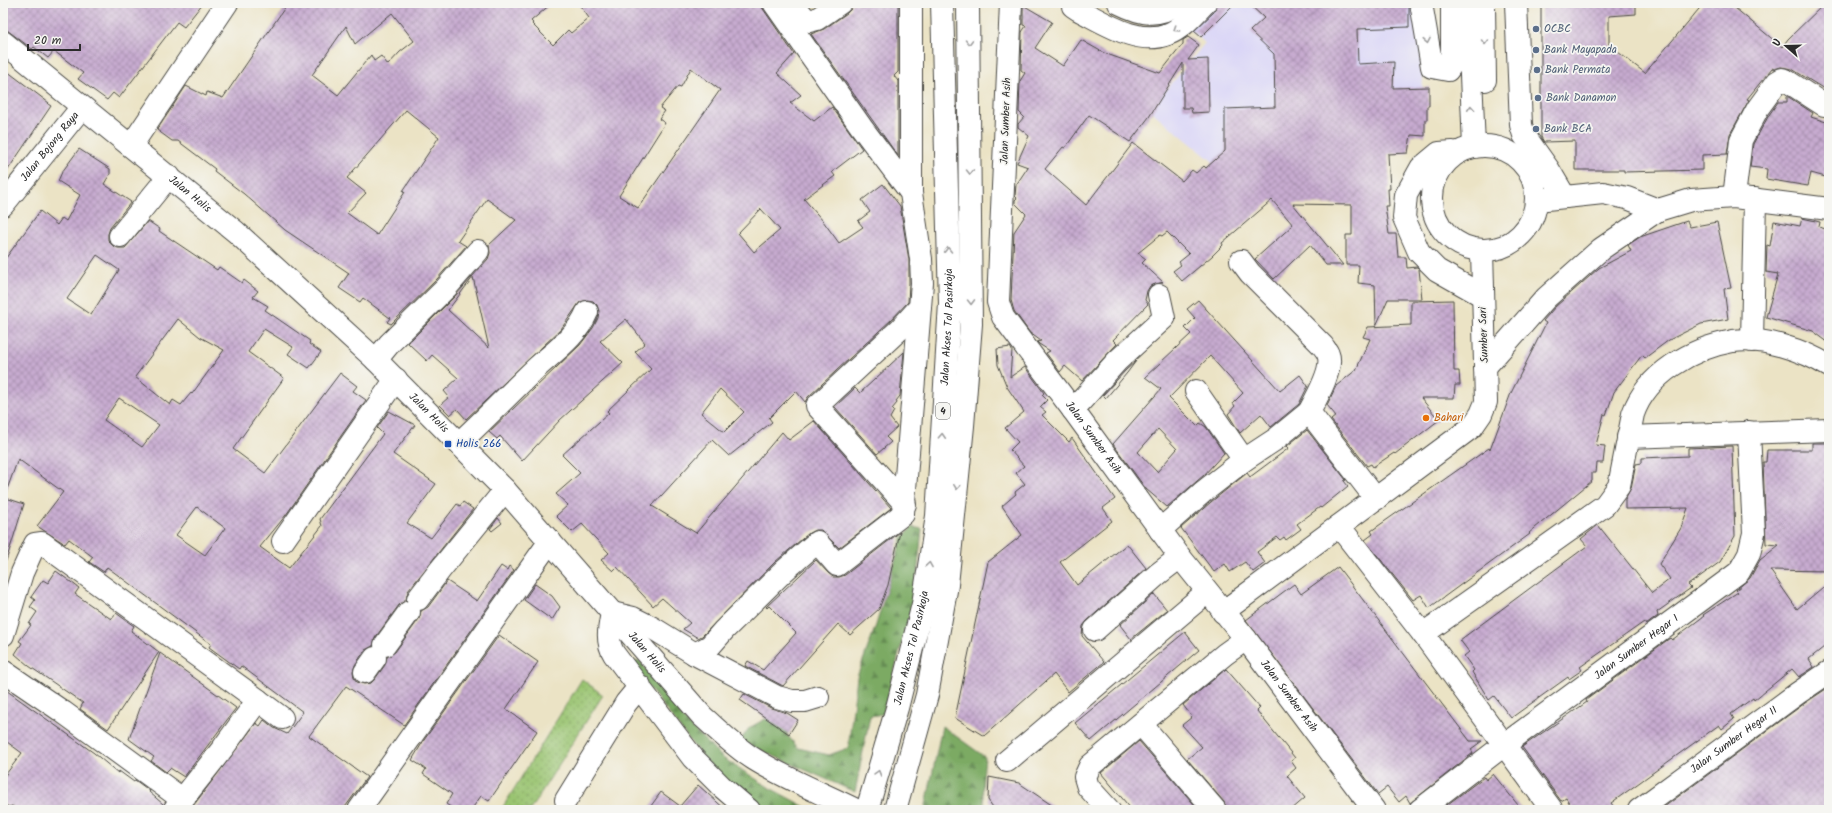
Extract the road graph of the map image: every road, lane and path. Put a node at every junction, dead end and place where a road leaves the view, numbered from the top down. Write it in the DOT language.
graph roads {
  1 [pos="227,3"];
  2 [pos="774,3"];
  3 [pos="794,3"];
  4 [pos="804,3"];
  5 [pos="823,3"];
  6 [pos="840,3"];
  7 [pos="911,3"];
  8 [pos="942,3"];
  9 [pos="968,3"];
  10 [pos="1011,3"];
  11 [pos="1073,3"];
  12 [pos="1119,3"];
  13 [pos="1179,3"];
  14 [pos="1205,3"];
  15 [pos="1421,3"];
  16 [pos="1452,3"];
  17 [pos="1468,3"];
  18 [pos="1484,3"];
  19 [pos="1516,3"];
  20 [pos="3,42"];
  21 [pos="1829,105"];
  22 [pos="82,107"];
  23 [pos="131,146"];
  24 [pos="1474,148"];
  25 [pos="169,176"];
  26 [pos="911,193"];
  27 [pos="1565,197"];
  28 [pos="1744,198"];
  29 [pos="1537,200"];
  30 [pos="3,205"];
  31 [pos="1829,208"];
  32 [pos="1658,210"];
  33 [pos="120,236"];
  34 [pos="478,250"];
  35 [pos="1482,250"];
  36 [pos="1241,261"];
  37 [pos="1159,295"];
  38 [pos="1483,296"];
  39 [pos="920,307"];
  40 [pos="587,312"];
  41 [pos="1752,341"];
  42 [pos="376,360"];
  43 [pos="1829,366"];
  44 [pos="1485,367"];
  45 [pos="396,379"];
  46 [pos="1196,391"];
  47 [pos="1073,410"];
  48 [pos="1309,412"];
  49 [pos="1829,430"];
  50 [pos="1749,432"];
  51 [pos="1628,437"];
  52 [pos="459,443"];
  53 [pos="1244,460"];
  54 [pos="505,490"];
  55 [pos="1376,500"];
  56 [pos="903,513"];
  57 [pos="1339,526"];
  58 [pos="1160,530"];
  59 [pos="550,541"];
  60 [pos="283,542"];
  61 [pos="1180,557"];
  62 [pos="1207,592"];
  63 [pos="1224,612"];
  64 [pos="612,613"];
  65 [pos="1095,630"];
  66 [pos="1423,634"];
  67 [pos="3,635"];
  68 [pos="1246,639"];
  69 [pos="695,654"];
  70 [pos="375,658"];
  71 [pos="3,671"];
  72 [pos="1829,672"];
  73 [pos="640,686"];
  74 [pos="818,697"];
  75 [pos="258,700"];
  76 [pos="282,718"];
  77 [pos="1141,724"];
  78 [pos="1504,745"];
  79 [pos="1007,761"];
  80 [pos="566,800"];
  81 [pos="178,805"];
  82 [pos="360,810"];
  83 [pos="749,810"];
  84 [pos="856,810"];
  85 [pos="868,810"];
  86 [pos="895,810"];
  87 [pos="1109,810"];
  88 [pos="1215,810"];
  89 [pos="1374,810"];
  90 [pos="1420,810"];
  91 [pos="1552,810"];
  92 [pos="1639,810"];
  1 -- 23 [label="main road"];
  2 -- 26 [label="main road"];
  3 -- 6 [label="main road"];
  4 -- 5 [label="main road"];
  7 -- 26 [label="main road"];
  85 -- 8 [label="main road, Jalan Akses Tol Pasirkoja / 4, one-way"];
  9 -- 86 [label="main road, Jalan Akses Tol Pasirkoja / 4, one-way"];
  10 -- 47 [label="main road, Jalan Sumber Asih"];
  14 -- 11 [label="main road, one-way"];
  12 -- 13 [label="main road"];
  15 -- 16 [label="main road, one-way"];
  24 -- 17 [label="main road, one-way"];
  18 -- 24 [label="main road, one-way"];
  19 -- 27 [label="main road"];
  20 -- 22 [label="main road, Jalan Holis"];
  21 -- 28 [label="main road"];
  22 -- 23 [label="main road, Jalan Holis"];
  22 -- 30 [label="main road, Jalan Bojong Raya"];
  23 -- 25 [label="main road, Jalan Holis"];
  24 -- 29 [label="main road"];
  24 -- 35 [label="main road"];
  24 -- 38 [label="main road"];
  25 -- 33 [label="main road"];
  25 -- 42 [label="main road, Jalan Holis"];
  26 -- 39 [label="main road"];
  27 -- 29 [label="main road"];
  27 -- 32 [label="main road"];
  28 -- 31 [label="main road"];
  28 -- 32 [label="main road"];
  28 -- 41 [label="main road"];
  29 -- 35 [label="main road"];
  32 -- 44 [label="main road"];
  34 -- 42 [label="main road"];
  35 -- 38 [label="main road, Sumber Sari"];
  36 -- 48 [label="main road"];
  37 -- 47 [label="main road"];
  38 -- 44 [label="main road, Sumber Sari"];
  39 -- 56 [label="main road"];
  39 -- 56 [label="main road"];
  40 -- 52 [label="main road"];
  41 -- 43 [label="main road"];
  41 -- 51 [label="main road"];
  42 -- 45 [label="main road, Jalan Holis"];
  44 -- 55 [label="main road, Sumber Sari"];
  45 -- 52 [label="main road, Jalan Holis"];
  45 -- 60 [label="main road"];
  46 -- 53 [label="main road"];
  47 -- 58 [label="main road, Jalan Sumber Asih"];
  48 -- 53 [label="main road"];
  48 -- 55 [label="main road"];
  49 -- 50 [label="main road"];
  50 -- 51 [label="main road"];
  50 -- 78 [label="main road, Jalan Sumber Hegar I"];
  51 -- 66 [label="main road"];
  52 -- 54 [label="main road, Jalan Holis"];
  53 -- 58 [label="main road"];
  54 -- 59 [label="main road, Jalan Holis"];
  54 -- 70 [label="main road"];
  55 -- 57 [label="main road, Sumber Sari"];
  56 -- 69 [label="main road"];
  57 -- 63 [label="main road, Sumber Sari"];
  57 -- 66 [label="main road"];
  58 -- 61 [label="main road, Jalan Sumber Asih"];
  59 -- 64 [label="main road, Jalan Holis"];
  59 -- 82 [label="main road"];
  61 -- 62 [label="main road, Jalan Sumber Asih"];
  61 -- 65 [label="main road"];
  62 -- 63 [label="main road, Jalan Sumber Asih"];
  62 -- 79 [label="main road"];
  63 -- 68 [label="main road, Jalan Sumber Asih"];
  64 -- 69 [label="main road"];
  64 -- 73 [label="main road"];
  64 -- 84 [label="main road, Jalan Holis"];
  66 -- 78 [label="main road"];
  67 -- 75 [label="main road"];
  68 -- 77 [label="main road"];
  68 -- 89 [label="main road, Jalan Sumber Asih"];
  69 -- 74 [label="main road"];
  71 -- 81 [label="main road"];
  72 -- 92 [label="main road, Jalan Sumber Hegar II"];
  73 -- 80 [label="main road"];
  73 -- 83 [label="main road"];
  75 -- 76 [label="main road"];
  75 -- 81 [label="main road"];
  77 -- 87 [label="main road"];
  77 -- 88 [label="main road"];
  78 -- 90 [label="main road, Jalan Sumber Hegar I"];
  78 -- 91 [label="main road"];
}
